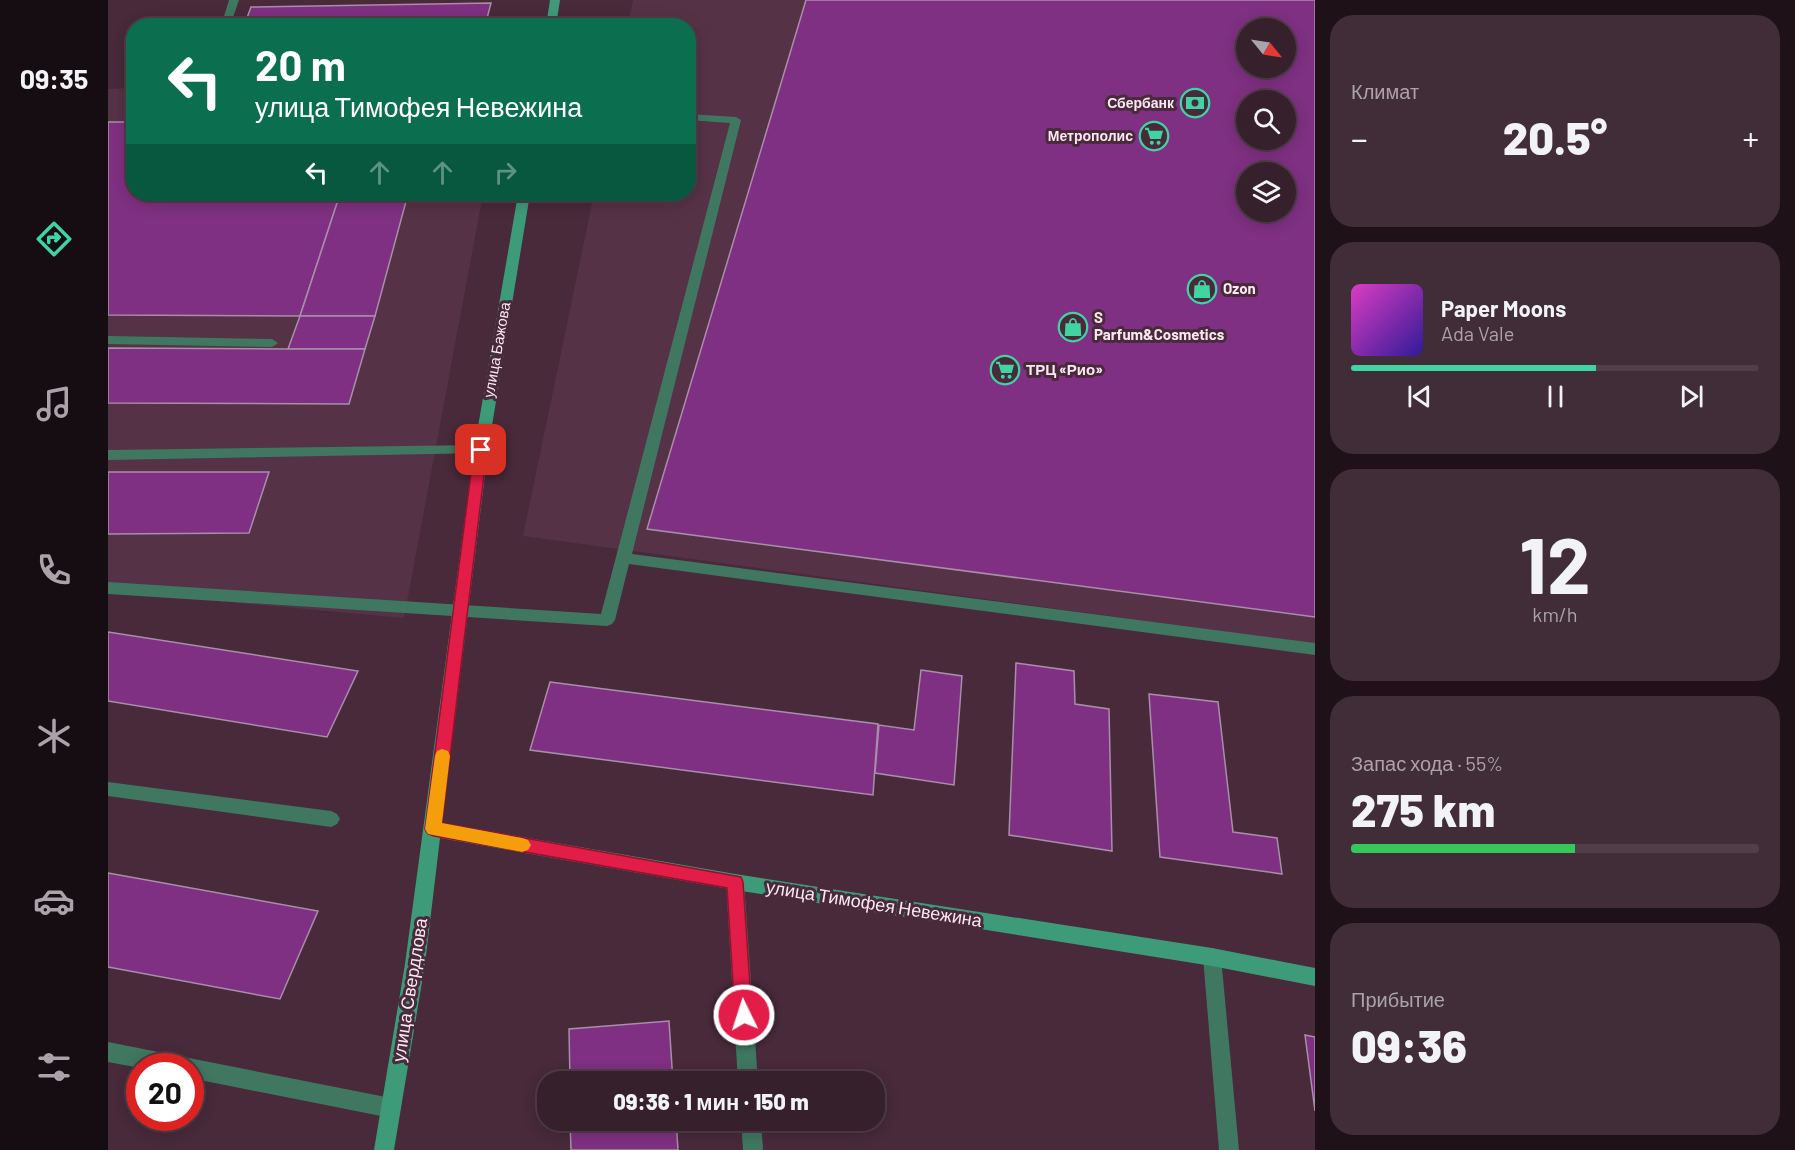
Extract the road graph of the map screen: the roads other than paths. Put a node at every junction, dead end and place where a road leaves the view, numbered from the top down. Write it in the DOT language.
graph roads {
  1 [pos="234,0"];
  2 [pos="555,0"];
  3 [pos="228,18"];
  4 [pos="552,18"];
  5 [pos="696,118"];
  6 [pos="523,201"];
  7 [pos="108,340"];
  8 [pos="272,343"];
  9 [pos="481,450"];
  10 [pos="108,455"];
  11 [pos="622,558"];
  12 [pos="108,588"];
  13 [pos="460,612"];
  14 [pos="1315,649"];
  15 [pos="108,789"];
  16 [pos="331,819"];
  17 [pos="434,829"];
  18 [pos="735,882"];
  19 [pos="1212,957"];
  20 [pos="1315,977"];
  21 [pos="108,1052"];
  22 [pos="126,1056"];
  23 [pos="204,1071"];
  24 [pos="747,1071"];
  25 [pos="391,1108"];
  26 [pos="752,1131"];
  27 [pos="384,1150"];
  28 [pos="753,1150"];
  29 [pos="1229,1150"];
  1 -- 3 [label="lane"];
  2 -- 4 [label="main road"];
  5 -- 11 [label="lane"];
  6 -- 9 [label="main road, улица Бажова"];
  7 -- 8 [label="lane"];
  9 -- 10 [label="lane"];
  9 -- 13 [label="main road, улица Бажова"];
  11 -- 13 [label="lane"];
  11 -- 14 [label="lane"];
  12 -- 13 [label="lane"];
  13 -- 17 [label="main road, улица Бажова"];
  15 -- 16 [label="lane"];
  17 -- 18 [label="main road, улица Тимофея Невежина"];
  17 -- 25 [label="main road, улица Свердлова"];
  18 -- 19 [label="main road, улица Тимофея Невежина"];
  18 -- 24 [label="lane"];
  19 -- 20 [label="main road, улица Тимофея Невежина"];
  19 -- 29 [label="lane"];
  21 -- 22 [label="lane"];
  23 -- 25 [label="lane"];
  25 -- 27 [label="main road, улица Свердлова"];
  26 -- 28 [label="lane"];
}
